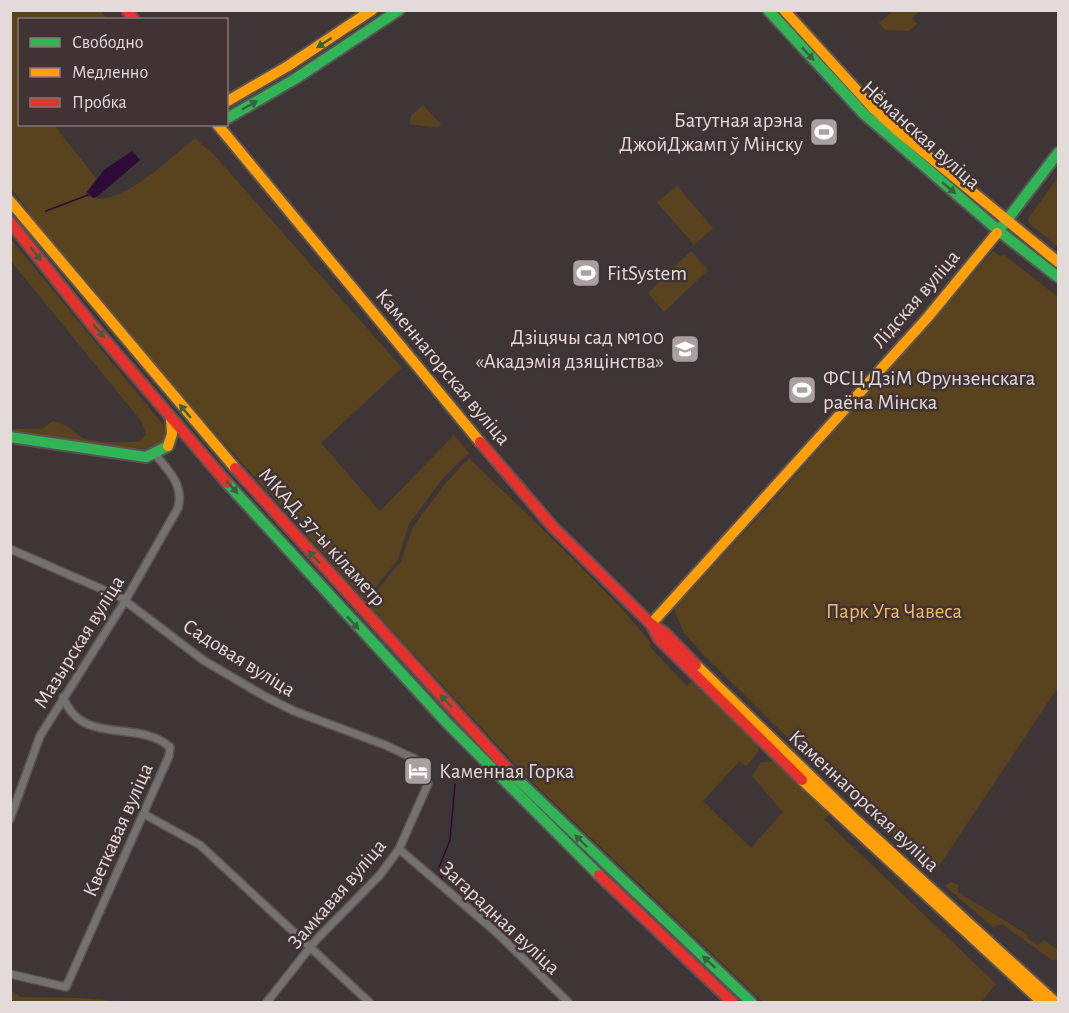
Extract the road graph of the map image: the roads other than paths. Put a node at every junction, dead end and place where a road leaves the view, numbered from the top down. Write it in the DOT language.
graph roads {
  1 [pos="372,10"];
  2 [pos="399,10"];
  3 [pos="768,10"];
  4 [pos="784,10"];
  5 [pos="835,75"];
  6 [pos="228,101"];
  7 [pos="228,118"];
  8 [pos="219,126"];
  9 [pos="1059,153"];
  10 [pos="10,201"];
  11 [pos="10,222"];
  12 [pos="1006,222"];
  13 [pos="999,231"];
  14 [pos="1059,262"];
  15 [pos="1059,277"];
  16 [pos="171,418"];
  17 [pos="10,437"];
  18 [pos="193,443"];
  19 [pos="168,446"];
  20 [pos="155,454"];
  21 [pos="10,549"];
  22 [pos="125,601"];
  23 [pos="651,624"];
  24 [pos="63,697"];
  25 [pos="424,766"];
  26 [pos="144,814"];
  27 [pos="10,819"];
  28 [pos="399,849"];
  29 [pos="313,949"];
  30 [pos="10,974"];
  31 [pos="267,1002"];
  32 [pos="369,1002"];
  33 [pos="568,1002"];
  34 [pos="732,1002"];
  35 [pos="751,1002"];
  36 [pos="1042,1002"];
  37 [pos="1055,1002"];
  1 -- 6 [label="main road, one-way"];
  7 -- 2 [label="main road, one-way"];
  3 -- 5 [label="main road, Нёманская вуліца, one-way"];
  4 -- 5 [label="main road, Нёманская вуліца"];
  5 -- 12 [label="main road, Нёманская вуліца"];
  5 -- 13 [label="main road, Нёманская вуліца, one-way"];
  8 -- 23 [label="main road, Каменнагорская вуліца"];
  9 -- 12 [label="main road, Лідская вуліца"];
  35 -- 10 [label="main road, МКАД, 37-ы кіламетр, one-way"];
  11 -- 16 [label="main road, МКАД, 37-ы кіламетр, one-way"];
  12 -- 13 [label="main road, Лідская вуліца"];
  12 -- 14 [label="main road, Нёманская вуліца"];
  13 -- 15 [label="main road, Нёманская вуліца"];
  13 -- 23 [label="main road, Лідская вуліца"];
  16 -- 18 [label="main road, МКАД, 37-ы кіламетр"];
  16 -- 19 [label="main road"];
  17 -- 20 [label="main road"];
  18 -- 19 [label="main road"];
  18 -- 34 [label="main road, МКАД, 37-ы кіламетр, one-way"];
  19 -- 20 [label="main road"];
  20 -- 22 [label="street, Мазырская вуліца"];
  21 -- 22 [label="street, Садовая вуліца"];
  22 -- 24 [label="street, Мазырская вуліца"];
  22 -- 25 [label="street, Садовая вуліца"];
  23 -- 36 [label="main road, Каменнагорская вуліца"];
  23 -- 37 [label="main road, Каменнагорская вуліца"];
  24 -- 26 [label="street, Кветкавая вуліца"];
  24 -- 27 [label="street, Мазырская вуліца"];
  25 -- 28 [label="street, Замкавая вуліца"];
  26 -- 29 [label="street"];
  26 -- 30 [label="street, Кветкавая вуліца"];
  28 -- 29 [label="street, Замкавая вуліца"];
  28 -- 33 [label="street, Загарадная вуліца"];
  29 -- 31 [label="street, Замкавая вуліца"];
  29 -- 32 [label="street"];
}
